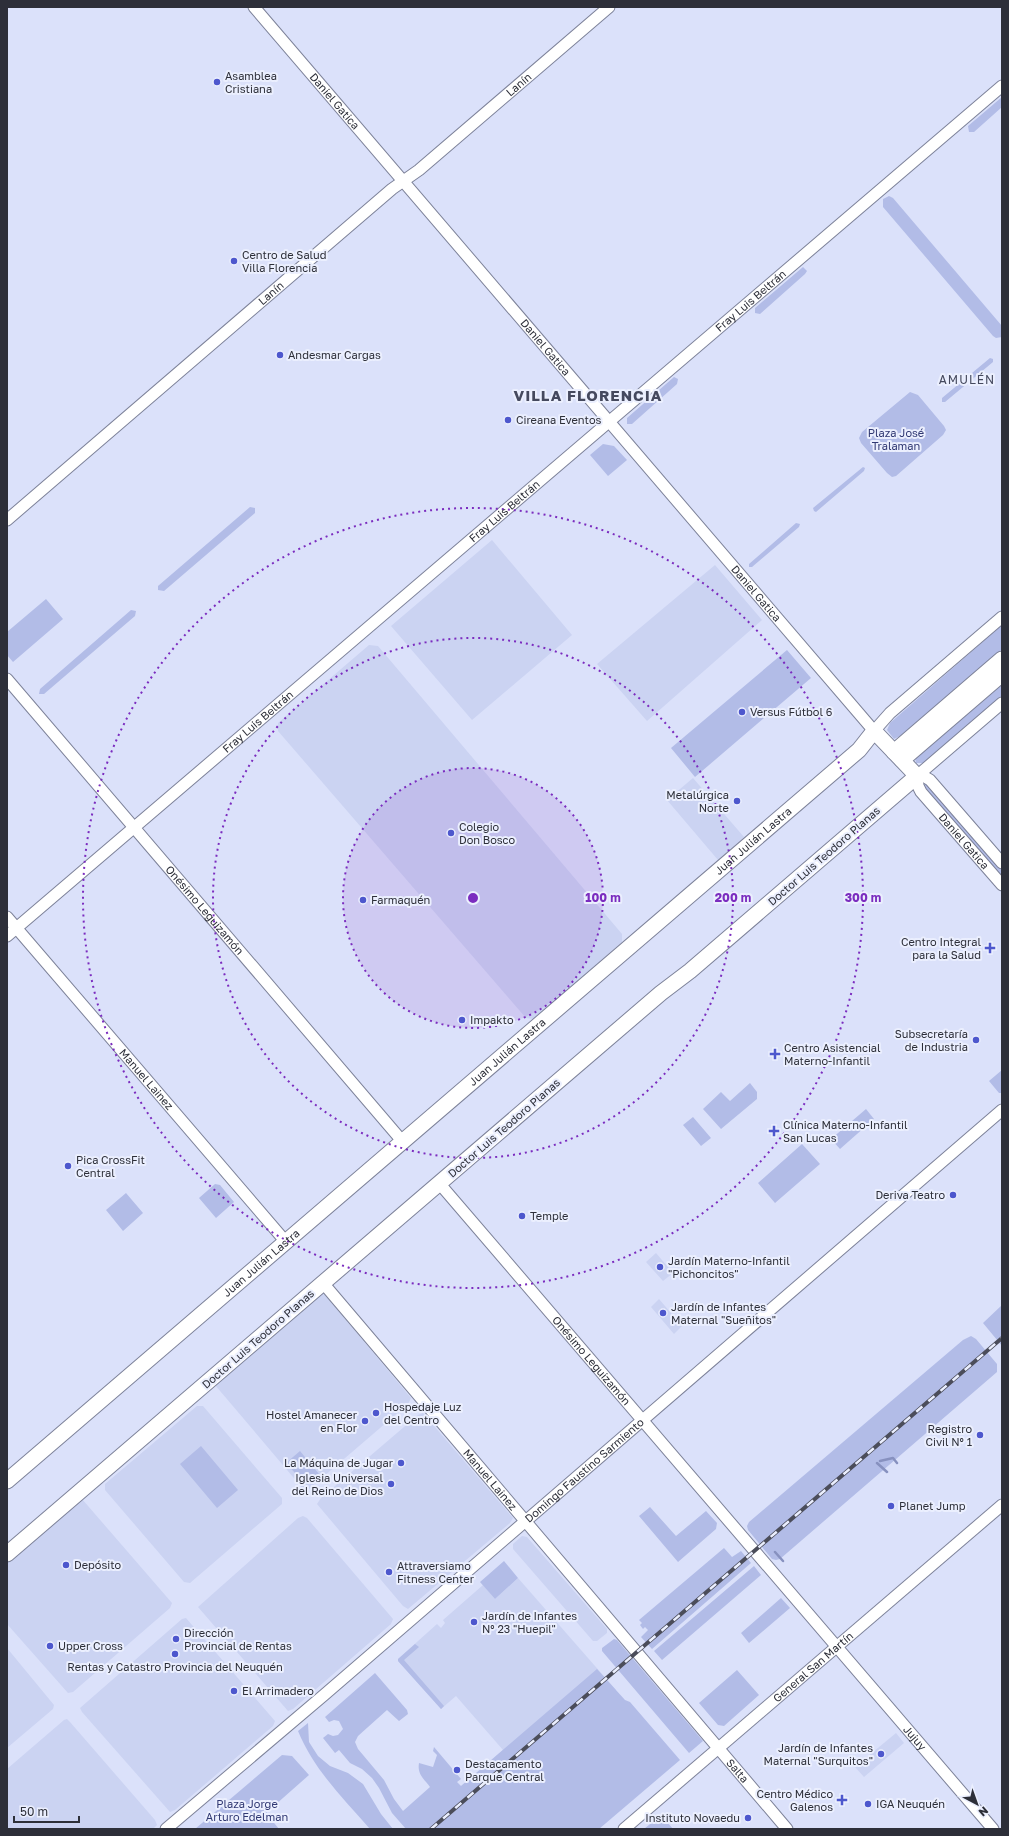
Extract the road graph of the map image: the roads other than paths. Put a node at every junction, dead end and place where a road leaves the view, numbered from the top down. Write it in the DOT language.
graph roads {
  1 [pos="254,7"];
  2 [pos="609,7"];
  3 [pos="1002,86"];
  4 [pos="403,181"];
  5 [pos="609,422"];
  6 [pos="7,520"];
  7 [pos="1002,617"];
  8 [pos="1002,659"];
  9 [pos="1002,674"];
  10 [pos="7,679"];
  11 [pos="1002,703"];
  12 [pos="874,731"];
  13 [pos="898,756"];
  14 [pos="917,776"];
  15 [pos="134,828"];
  16 [pos="1002,863"];
  17 [pos="1002,885"];
  18 [pos="7,917"];
  19 [pos="16,928"];
  20 [pos="7,936"];
  21 [pos="1002,1110"];
  22 [pos="403,1142"];
  23 [pos="439,1183"];
  24 [pos="286,1242"];
  25 [pos="323,1283"];
  26 [pos="642,1420"];
  27 [pos="7,1481"];
  28 [pos="1002,1505"];
  29 [pos="525,1521"];
  30 [pos="7,1554"];
  31 [pos="837,1647"];
  32 [pos="719,1749"];
  33 [pos="166,1829"];
  34 [pos="624,1829"];
  35 [pos="787,1829"];
  36 [pos="993,1829"];
  1 -- 4 [label="street, Daniel Gatica"];
  2 -- 4 [label="street, Lanín"];
  3 -- 5 [label="street, Fray Luis Beltrán"];
  4 -- 5 [label="street, Daniel Gatica"];
  4 -- 6 [label="street, Lanín"];
  5 -- 12 [label="street, Daniel Gatica"];
  5 -- 15 [label="street, Fray Luis Beltrán"];
  7 -- 12 [label="street, Juan Julián Lastra"];
  8 -- 13 [label="highway"];
  9 -- 13 [label="highway"];
  10 -- 15 [label="street, Onésimo Leguizamón"];
  11 -- 14 [label="street, Doctor Luis Teodoro Planas"];
  12 -- 13 [label="highway, Daniel Gatica"];
  12 -- 22 [label="highway, Juan Julián Lastra"];
  13 -- 14 [label="highway, Daniel Gatica"];
  14 -- 16 [label="street, Daniel Gatica"];
  14 -- 17 [label="street, Daniel Gatica"];
  14 -- 23 [label="highway, Doctor Luis Teodoro Planas"];
  15 -- 19 [label="street, Fray Luis Beltrán"];
  15 -- 22 [label="street, Onésimo Leguizamón"];
  18 -- 19 [label="street, Manuel Lainez"];
  19 -- 20 [label="street, Fray Luis Beltrán"];
  19 -- 24 [label="street, Manuel Lainez"];
  21 -- 26 [label="street, Domingo Faustino Sarmiento"];
  22 -- 24 [label="highway, Juan Julián Lastra"];
  23 -- 25 [label="highway, Doctor Luis Teodoro Planas"];
  23 -- 26 [label="street, Onésimo Leguizamón"];
  24 -- 27 [label="highway, Juan Julián Lastra"];
  25 -- 29 [label="street, Manuel Lainez"];
  25 -- 30 [label="highway, Doctor Luis Teodoro Planas"];
  26 -- 29 [label="street, Domingo Faustino Sarmiento"];
  26 -- 31 [label="street, Onésimo Leguizamón"];
  28 -- 31 [label="street, General San Martín"];
  29 -- 32 [label="street, Manuel Lainez"];
  29 -- 33 [label="street, Domingo Faustino Sarmiento"];
  31 -- 32 [label="street, General San Martín"];
  31 -- 36 [label="street, Jujuy"];
  32 -- 34 [label="street, General San Martín"];
  32 -- 35 [label="street, Salta"];
}
